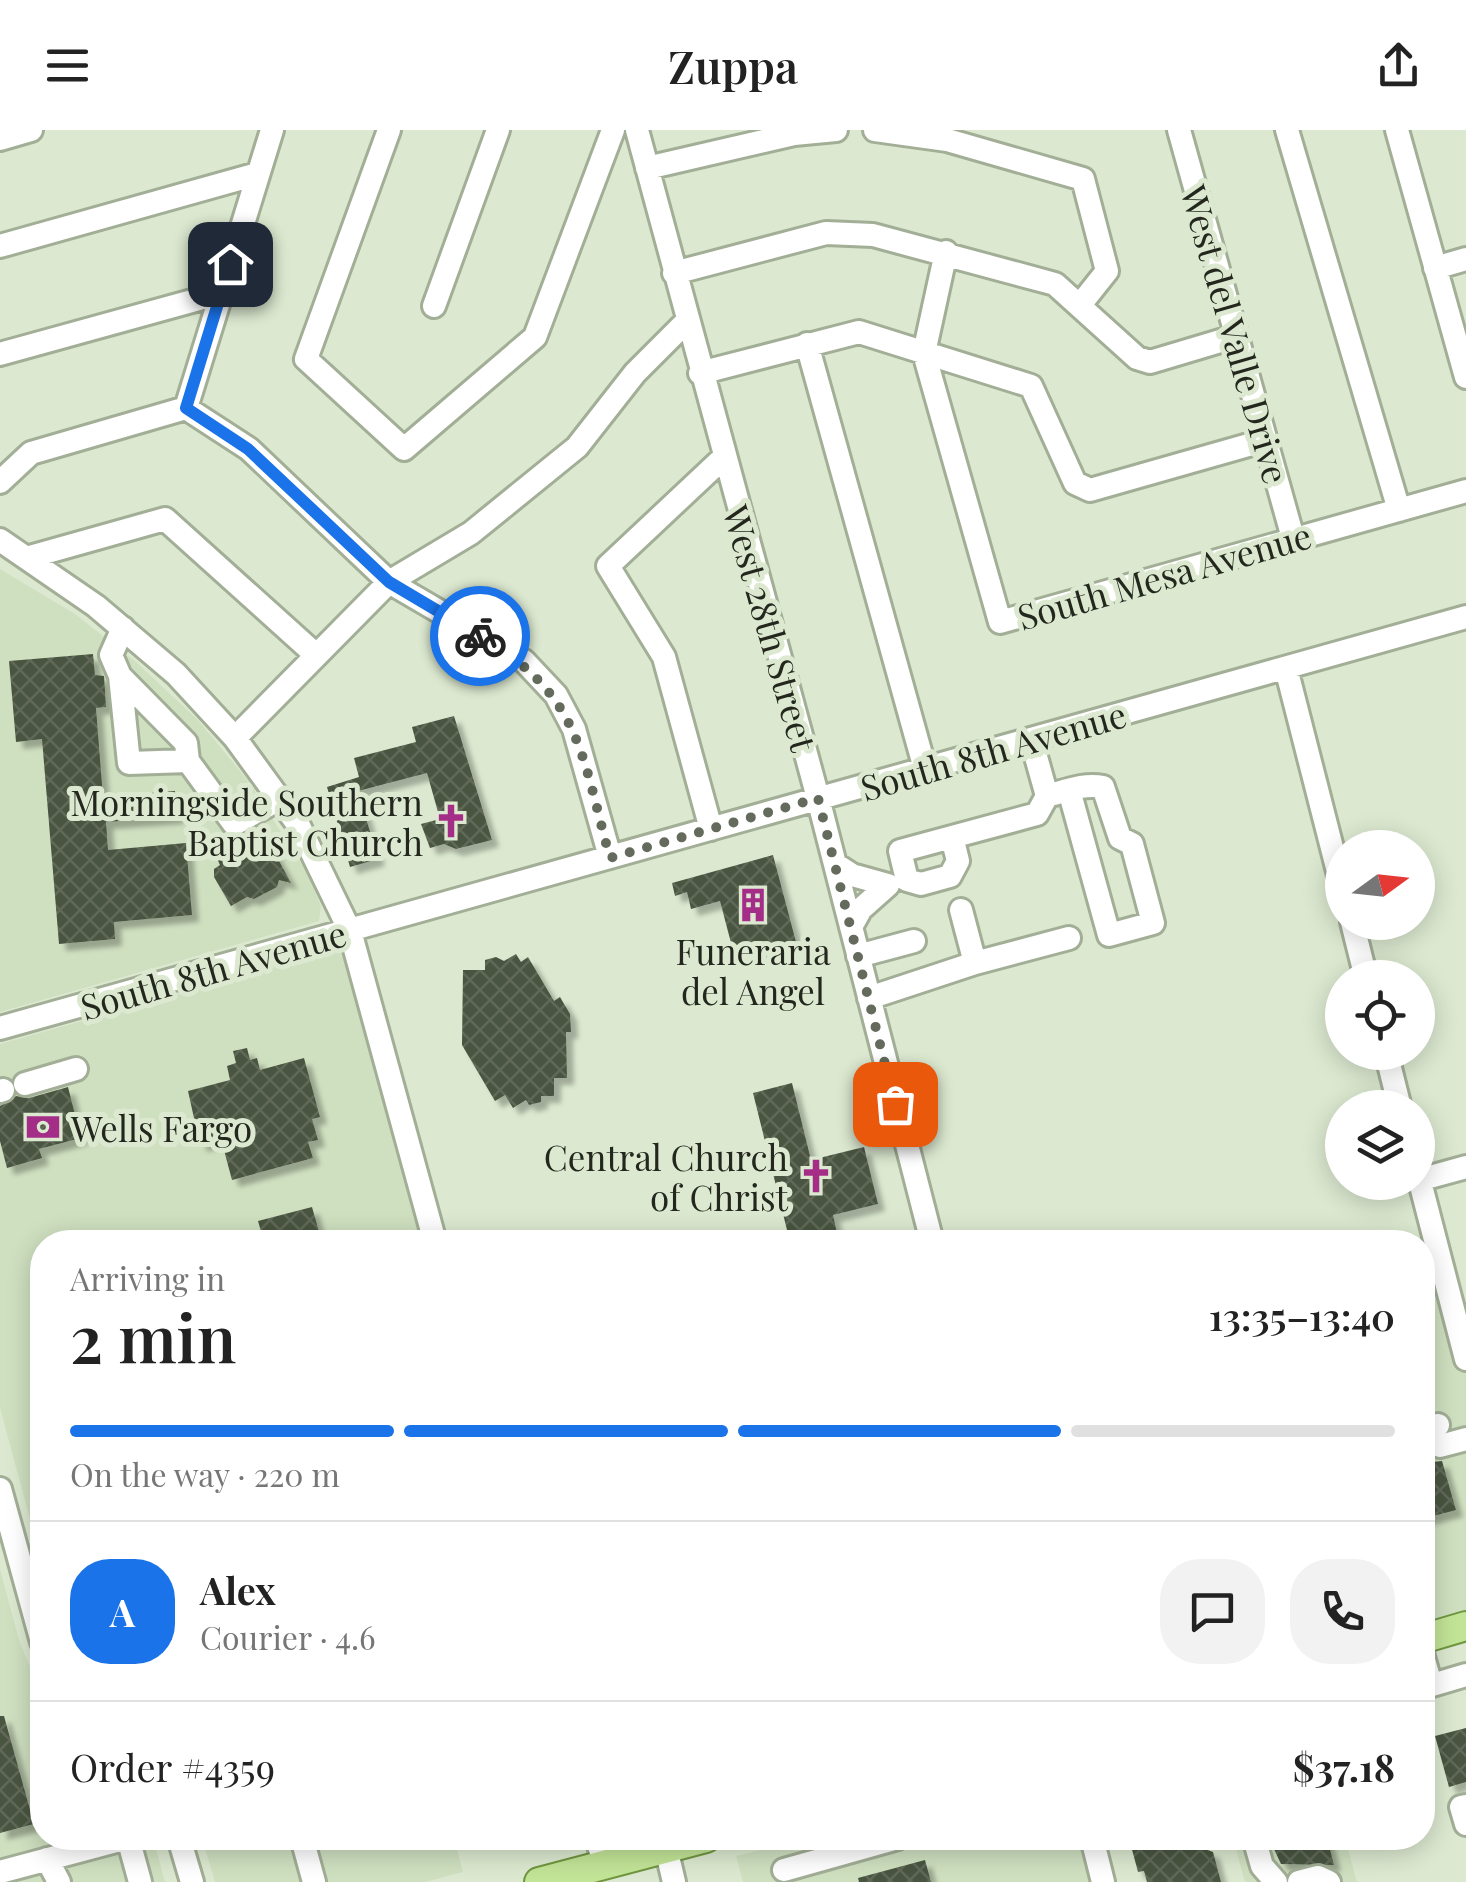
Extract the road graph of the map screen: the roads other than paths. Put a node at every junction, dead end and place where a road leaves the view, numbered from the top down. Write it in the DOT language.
graph roads {
  1 [pos="32,130"];
  2 [pos="272,130"];
  3 [pos="389,130"];
  4 [pos="498,130"];
  5 [pos="614,130"];
  6 [pos="636,130"];
  7 [pos="836,130"];
  8 [pos="875,130"];
  9 [pos="1179,130"];
  10 [pos="1287,130"];
  11 [pos="1397,130"];
  12 [pos="0,139"];
  13 [pos="646,168"];
  14 [pos="257,174"];
  15 [pos="0,246"];
  16 [pos="946,252"];
  17 [pos="1466,260"];
  18 [pos="1435,268"];
  19 [pos="674,273"];
  20 [pos="220,293"];
  21 [pos="434,306"];
  22 [pos="1080,306"];
  23 [pos="686,322"];
  24 [pos="1237,336"];
  25 [pos="807,344"];
  26 [pos="0,354"];
  27 [pos="924,354"];
  28 [pos="700,374"];
  29 [pos="1466,377"];
  30 [pos="186,408"];
  31 [pos="1266,440"];
  32 [pos="723,458"];
  33 [pos="0,482"];
  34 [pos="1466,492"];
  35 [pos="1400,510"];
  36 [pos="1293,538"];
  37 [pos="0,540"];
  38 [pos="26,558"];
  39 [pos="389,582"];
  40 [pos="1466,617"];
  41 [pos="123,628"];
  42 [pos="316,655"];
  43 [pos="1286,668"];
  44 [pos="120,676"];
  45 [pos="235,738"];
  46 [pos="1031,739"];
  47 [pos="188,760"];
  48 [pos="926,768"];
  49 [pos="1058,793"];
  50 [pos="281,798"];
  51 [pos="818,798"];
  52 [pos="710,829"];
  53 [pos="1327,830"];
  54 [pos="952,837"];
  55 [pos="610,858"];
  56 [pos="835,864"];
  57 [pos="897,882"];
  58 [pos="961,910"];
  59 [pos="851,927"];
  60 [pos="350,931"];
  61 [pos="1068,938"];
  62 [pos="914,941"];
  63 [pos="858,956"];
  64 [pos="976,963"];
  65 [pos="868,998"];
  66 [pos="0,1028"];
  67 [pos="76,1069"];
  68 [pos="9,1088"];
  69 [pos="1466,1168"];
  70 [pos="1435,1174"];
  71 [pos="1425,1200"];
  72 [pos="433,1230"];
  73 [pos="929,1230"];
  74 [pos="1434,1230"];
  75 [pos="1435,1232"];
  76 [pos="1460,1314"];
  77 [pos="1466,1358"];
  78 [pos="1435,1433"];
  79 [pos="1466,1439"];
  80 [pos="0,1488"];
  81 [pos="30,1598"];
  82 [pos="1466,1626"];
  83 [pos="1435,1635"];
  84 [pos="1466,1675"];
  85 [pos="1435,1684"];
  86 [pos="1466,1806"];
  87 [pos="1466,1824"];
  88 [pos="101,1850"];
  89 [pos="131,1850"];
  90 [pos="183,1850"];
  91 [pos="305,1850"];
  92 [pos="666,1850"];
  93 [pos="835,1850"];
  94 [pos="1095,1850"];
  95 [pos="1257,1850"];
  96 [pos="600,1851"];
  97 [pos="784,1870"];
  98 [pos="811,1872"];
  99 [pos="50,1873"];
  100 [pos="10,1874"];
  101 [pos="140,1882"];
  102 [pos="192,1882"];
  103 [pos="314,1882"];
  104 [pos="539,1882"];
  105 [pos="674,1882"];
  106 [pos="1103,1882"];
  107 [pos="1276,1882"];
  108 [pos="1299,1882"];
  109 [pos="1329,1882"];
  1 -- 12 [label="street"];
  2 -- 14 [label="street"];
  3 -- 5 [label="street"];
  4 -- 21 [label="street"];
  6 -- 13 [label="street, West 28th Street"];
  7 -- 13 [label="street"];
  8 -- 22 [label="street"];
  9 -- 24 [label="street, West del Valle Drive"];
  10 -- 35 [label="street"];
  11 -- 18 [label="street"];
  13 -- 19 [label="street, West 28th Street"];
  14 -- 15 [label="street"];
  14 -- 20 [label="street"];
  16 -- 19 [label="street"];
  16 -- 22 [label="street"];
  16 -- 27 [label="street, South Mesa Avenue"];
  17 -- 18 [label="street"];
  18 -- 29 [label="street"];
  19 -- 23 [label="street, West 28th Street"];
  20 -- 26 [label="street"];
  20 -- 30 [label="street"];
  22 -- 24 [label="street"];
  23 -- 28 [label="street, West 28th Street"];
  23 -- 39 [label="street"];
  24 -- 31 [label="street, West del Valle Drive"];
  25 -- 27 [label="street"];
  25 -- 28 [label="street"];
  25 -- 48 [label="street"];
  27 -- 31 [label="street"];
  27 -- 36 [label="street, South Mesa Avenue"];
  28 -- 32 [label="street, West 28th Street"];
  30 -- 33 [label="street"];
  30 -- 39 [label="street"];
  31 -- 36 [label="street, West del Valle Drive"];
  32 -- 51 [label="street, West 28th Street"];
  32 -- 52 [label="street"];
  34 -- 35 [label="street, South Mesa Avenue"];
  35 -- 36 [label="street, South Mesa Avenue"];
  37 -- 38 [label="street"];
  38 -- 41 [label="street"];
  38 -- 42 [label="street"];
  39 -- 42 [label="street"];
  39 -- 55 [label="street"];
  40 -- 43 [label="street, South 8th Avenue"];
  41 -- 44 [label="street"];
  41 -- 45 [label="street"];
  42 -- 45 [label="street"];
  43 -- 46 [label="street, South 8th Avenue"];
  43 -- 53 [label="street"];
  44 -- 47 [label="street"];
  44 -- 47 [label="street"];
  45 -- 50 [label="street"];
  46 -- 48 [label="street, South 8th Avenue"];
  46 -- 49 [label="street"];
  47 -- 50 [label="street"];
  48 -- 51 [label="street, South 8th Avenue"];
  49 -- 49 [label="street"];
  49 -- 54 [label="street"];
  50 -- 60 [label="street"];
  51 -- 52 [label="street, South 8th Avenue"];
  51 -- 56 [label="street, West 28th Street"];
  52 -- 55 [label="street, South 8th Avenue"];
  54 -- 57 [label="street"];
  54 -- 57 [label="street"];
  55 -- 60 [label="street, South 8th Avenue"];
  56 -- 57 [label="street"];
  56 -- 59 [label="street, West 28th Street"];
  57 -- 59 [label="street"];
  58 -- 64 [label="street"];
  59 -- 63 [label="street, West 28th Street"];
  60 -- 66 [label="street, South 8th Avenue"];
  60 -- 72 [label="street"];
  61 -- 64 [label="street"];
  62 -- 63 [label="street"];
  63 -- 65 [label="street, West 28th Street"];
  64 -- 65 [label="street"];
  65 -- 73 [label="street, West 28th Street"];
  67 -- 68 [label="street"];
  69 -- 70 [label="street"];
  71 -- 74 [label="street"];
  75 -- 76 [label="street"];
  76 -- 77 [label="street"];
  78 -- 79 [label="street"];
  80 -- 81 [label="street"];
  82 -- 83 [label="main road"];
  84 -- 85 [label="street"];
  86 -- 87 [label="street"];
  88 -- 99 [label="street"];
  89 -- 101 [label="street"];
  90 -- 102 [label="street"];
  91 -- 103 [label="street"];
  92 -- 105 [label="street"];
  93 -- 98 [label="street"];
  94 -- 106 [label="street"];
  95 -- 107 [label="street"];
  96 -- 104 [label="main road"];
  97 -- 98 [label="street"];
  99 -- 100 [label="street"];
  108 -- 109 [label="street"];
}
